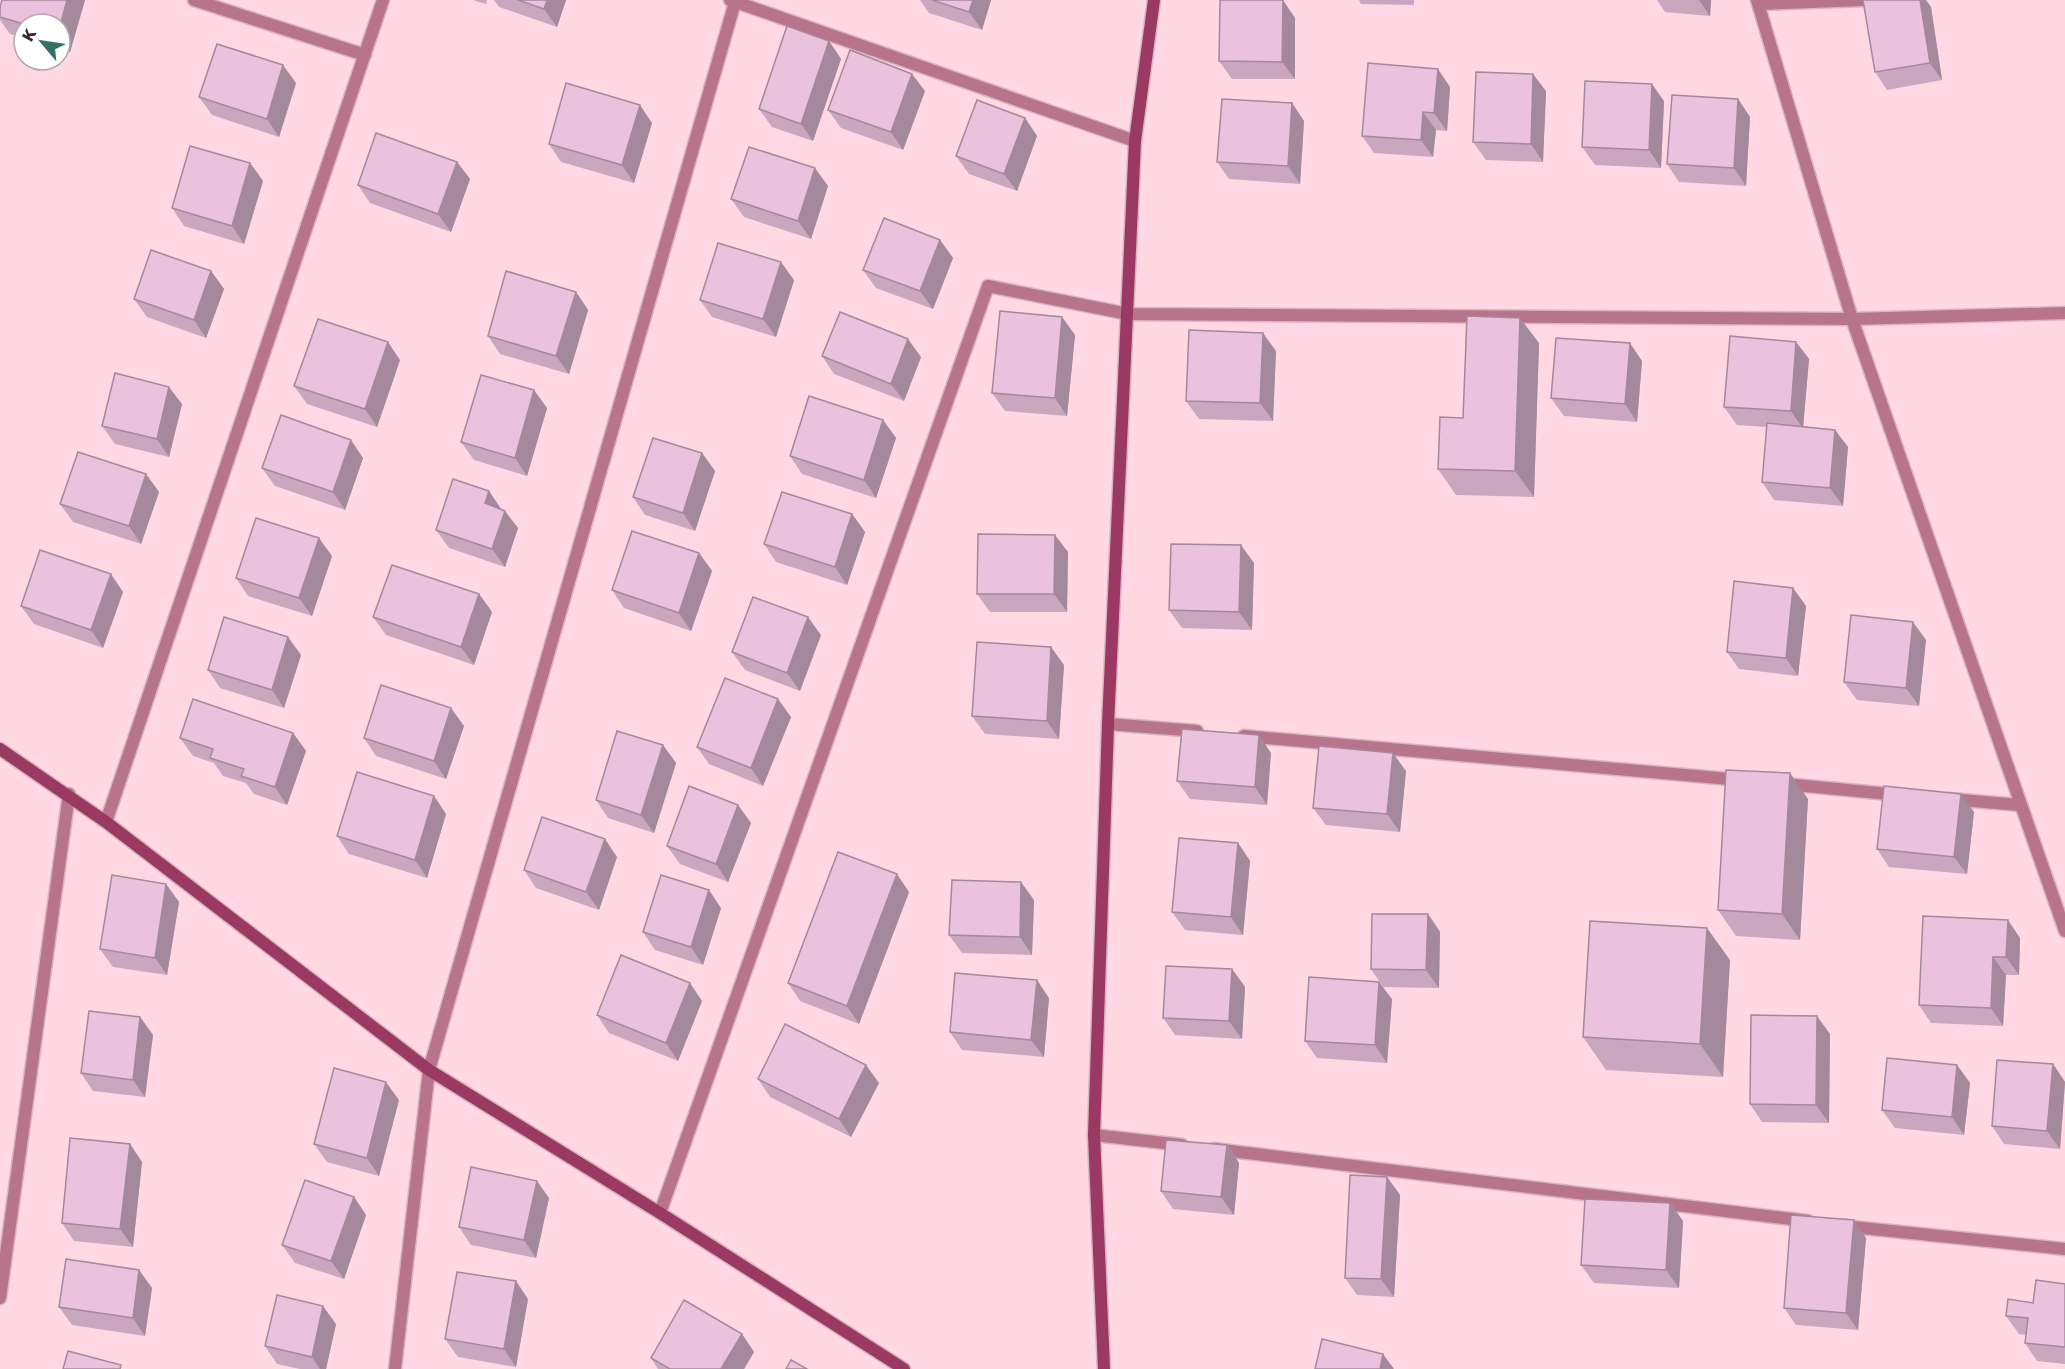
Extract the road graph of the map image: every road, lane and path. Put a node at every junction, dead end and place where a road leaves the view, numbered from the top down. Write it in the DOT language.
graph roads {
  1 [pos="194,0"];
  2 [pos="383,0"];
  3 [pos="1154,0"];
  4 [pos="1864,0"];
  5 [pos="733,1"];
  6 [pos="1758,2"];
  7 [pos="365,55"];
  8 [pos="1135,141"];
  9 [pos="1128,314"];
  10 [pos="2065,314"];
  11 [pos="1852,319"];
  12 [pos="1108,724"];
  13 [pos="0,749"];
  14 [pos="69,795"];
  15 [pos="1913,796"];
  16 [pos="1937,798"];
  17 [pos="2020,806"];
  18 [pos="106,822"];
  19 [pos="2065,931"];
  20 [pos="429,1070"];
  21 [pos="1094,1135"];
  22 [pos="660,1213"];
  23 [pos="2065,1249"];
  24 [pos="0,1298"];
  25 [pos="395,1369"];
  26 [pos="904,1369"];
  27 [pos="1104,1369"];
  1 -- 7 [label="street"];
  2 -- 7 [label="street"];
  3 -- 8 [label="street"];
  4 -- 6 [label="street"];
  5 -- 8 [label="street"];
  5 -- 20 [label="street"];
  6 -- 11 [label="street"];
  7 -- 18 [label="street"];
  8 -- 9 [label="street"];
  9 -- 11 [label="street"];
  9 -- 12 [label="street"];
  9 -- 22 [label="street"];
  10 -- 11 [label="street"];
  11 -- 17 [label="street"];
  12 -- 15 [label="street"];
  12 -- 21 [label="street"];
  13 -- 14 [label="street"];
  14 -- 18 [label="street"];
  14 -- 24 [label="street"];
  16 -- 17 [label="street"];
  17 -- 19 [label="street"];
  18 -- 20 [label="street"];
  20 -- 22 [label="street"];
  20 -- 25 [label="street"];
  21 -- 23 [label="street"];
  21 -- 27 [label="street"];
  22 -- 26 [label="street"];
}
